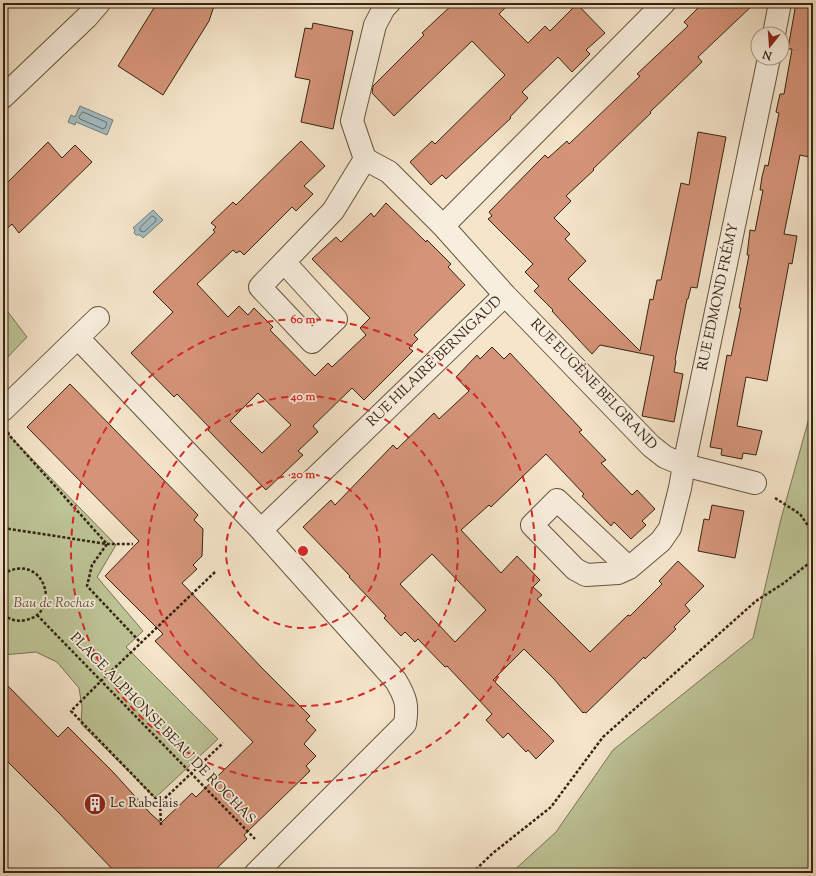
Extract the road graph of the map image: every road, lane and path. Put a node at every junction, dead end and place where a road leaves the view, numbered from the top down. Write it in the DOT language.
graph roads {
  1 [pos="100,3"];
  2 [pos="389,3"];
  3 [pos="664,3"];
  4 [pos="780,3"];
  5 [pos="776,26"];
  6 [pos="767,66"];
  7 [pos="3,96"];
  8 [pos="365,159"];
  9 [pos="443,226"];
  10 [pos="284,262"];
  11 [pos="505,295"];
  12 [pos="98,318"];
  13 [pos="78,338"];
  14 [pos="3,410"];
  15 [pos="684,465"];
  16 [pos="755,483"];
  17 [pos="3,528"];
  18 [pos="261,530"];
  19 [pos="813,533"];
  20 [pos="107,544"];
  21 [pos="133,544"];
  22 [pos="813,560"];
  23 [pos="629,568"];
  24 [pos="215,572"];
  25 [pos="3,574"];
  26 [pos="3,614"];
  27 [pos="37,615"];
  28 [pos="141,643"];
  29 [pos="102,680"];
  30 [pos="223,743"];
  31 [pos="191,773"];
  32 [pos="160,803"];
  33 [pos="161,825"];
  34 [pos="272,857"];
  35 [pos="256,873"];
  36 [pos="472,873"];
  1 -- 7 [label="street"];
  2 -- 8 [label="street"];
  3 -- 9 [label="street"];
  4 -- 5 [label="street"];
  6 -- 15 [label="street, RUE EDMOND FRÉMY"];
  8 -- 9 [label="street, RUE HILAIRE BERNIGAUD"];
  8 -- 10 [label="street"];
  9 -- 11 [label="street, RUE HILAIRE BERNIGAUD"];
  11 -- 15 [label="street, RUE EUGÈNE BELGRAND"];
  11 -- 18 [label="street, RUE HILAIRE BERNIGAUD"];
  12 -- 13 [label="street"];
  13 -- 14 [label="street"];
  13 -- 18 [label="street"];
  14 -- 20 [label="path"];
  15 -- 16 [label="street"];
  15 -- 23 [label="street"];
  16 -- 19 [label="path"];
  17 -- 20 [label="path"];
  18 -- 34 [label="street"];
  20 -- 21 [label="path"];
  20 -- 28 [label="path"];
  22 -- 36 [label="path"];
  24 -- 28 [label="path"];
  25 -- 27 [label="path"];
  26 -- 27 [label="path"];
  27 -- 29 [label="path, PLACE ALPHONSE BEAU DE ROCHAS"];
  28 -- 29 [label="path"];
  29 -- 31 [label="path, PLACE ALPHONSE BEAU DE ROCHAS"];
  29 -- 32 [label="path"];
  30 -- 31 [label="path"];
  31 -- 32 [label="path"];
  31 -- 34 [label="path, PLACE ALPHONSE BEAU DE ROCHAS"];
  32 -- 33 [label="path"];
  34 -- 35 [label="street"];
}
